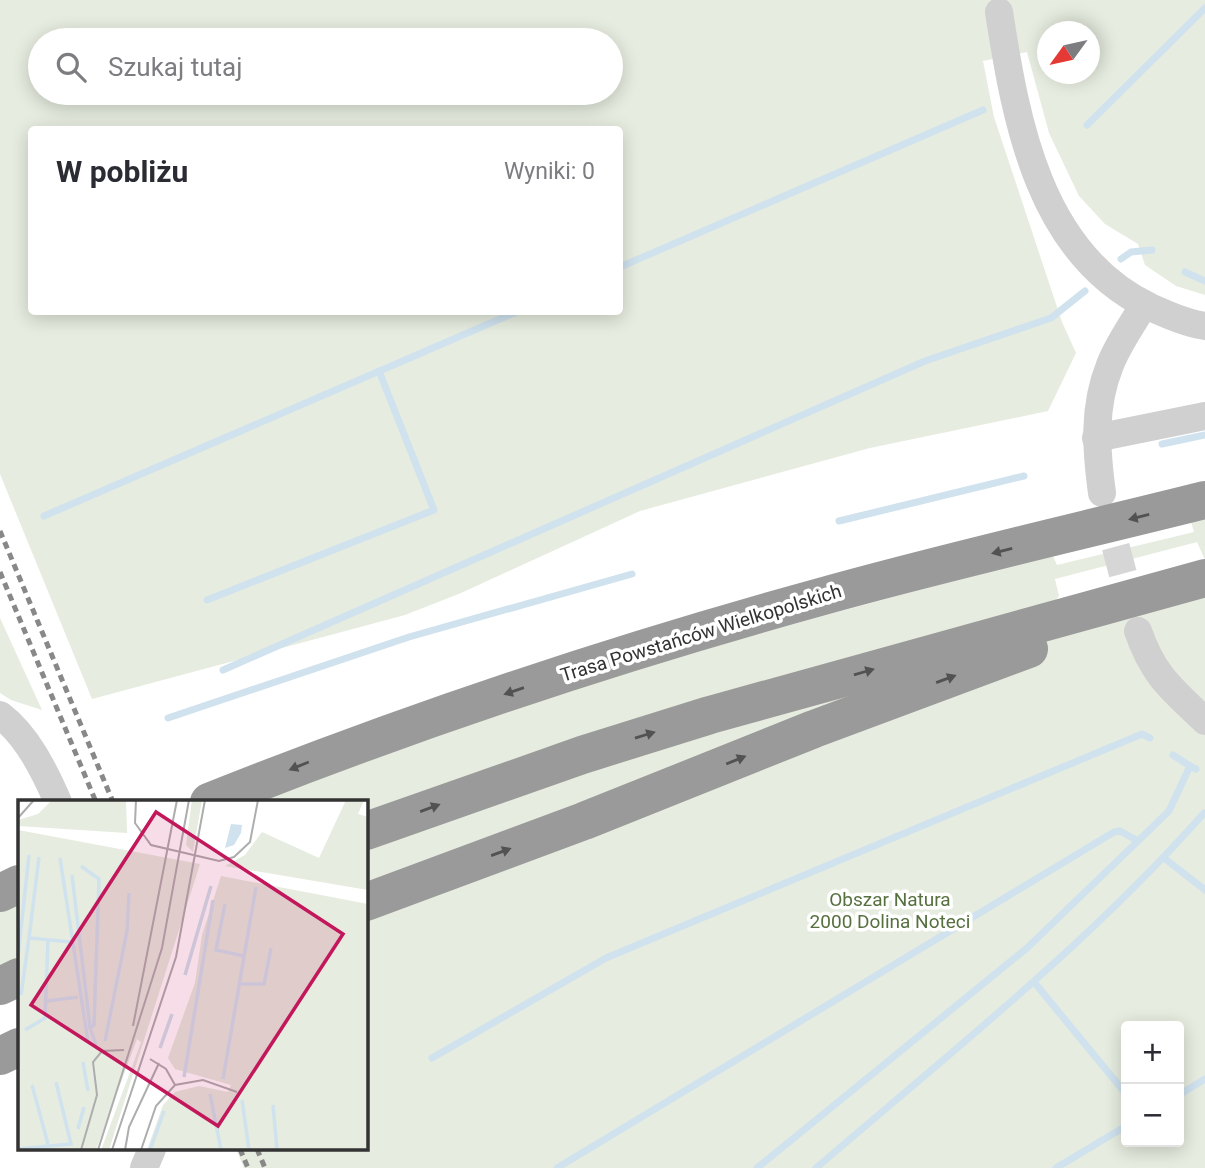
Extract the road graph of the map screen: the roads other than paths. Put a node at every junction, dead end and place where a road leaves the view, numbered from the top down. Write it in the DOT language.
graph roads {
  1 [pos="999,12"];
  2 [pos="1144,304"];
  3 [pos="1205,326"];
  4 [pos="1205,416"];
  5 [pos="1096,438"];
  6 [pos="1102,493"];
  7 [pos="1205,500"];
  8 [pos="1205,578"];
  9 [pos="1155,592"];
  10 [pos="1138,631"];
  11 [pos="0,715"];
  12 [pos="1205,721"];
  13 [pos="57,800"];
  14 [pos="214,800"];
  15 [pos="368,830"];
  16 [pos="18,884"];
  17 [pos="0,892"];
  18 [pos="368,901"];
  19 [pos="18,977"];
  20 [pos="0,986"];
  21 [pos="18,1047"];
  22 [pos="0,1056"];
  23 [pos="152,1150"];
  24 [pos="144,1168"];
  1 -- 2 [label="street"];
  2 -- 3 [label="street"];
  2 -- 5 [label="street"];
  4 -- 5 [label="street"];
  5 -- 6 [label="street"];
  7 -- 14 [label="highway, Trasa Powstańców Wielkopolskich, one-way"];
  8 -- 9 [label="highway"];
  15 -- 9 [label="highway, one-way"];
  18 -- 9 [label="highway, one-way"];
  10 -- 12 [label="street"];
  11 -- 13 [label="street"];
  16 -- 17 [label="highway"];
  19 -- 20 [label="highway"];
  21 -- 22 [label="highway"];
  23 -- 24 [label="street"];
}
